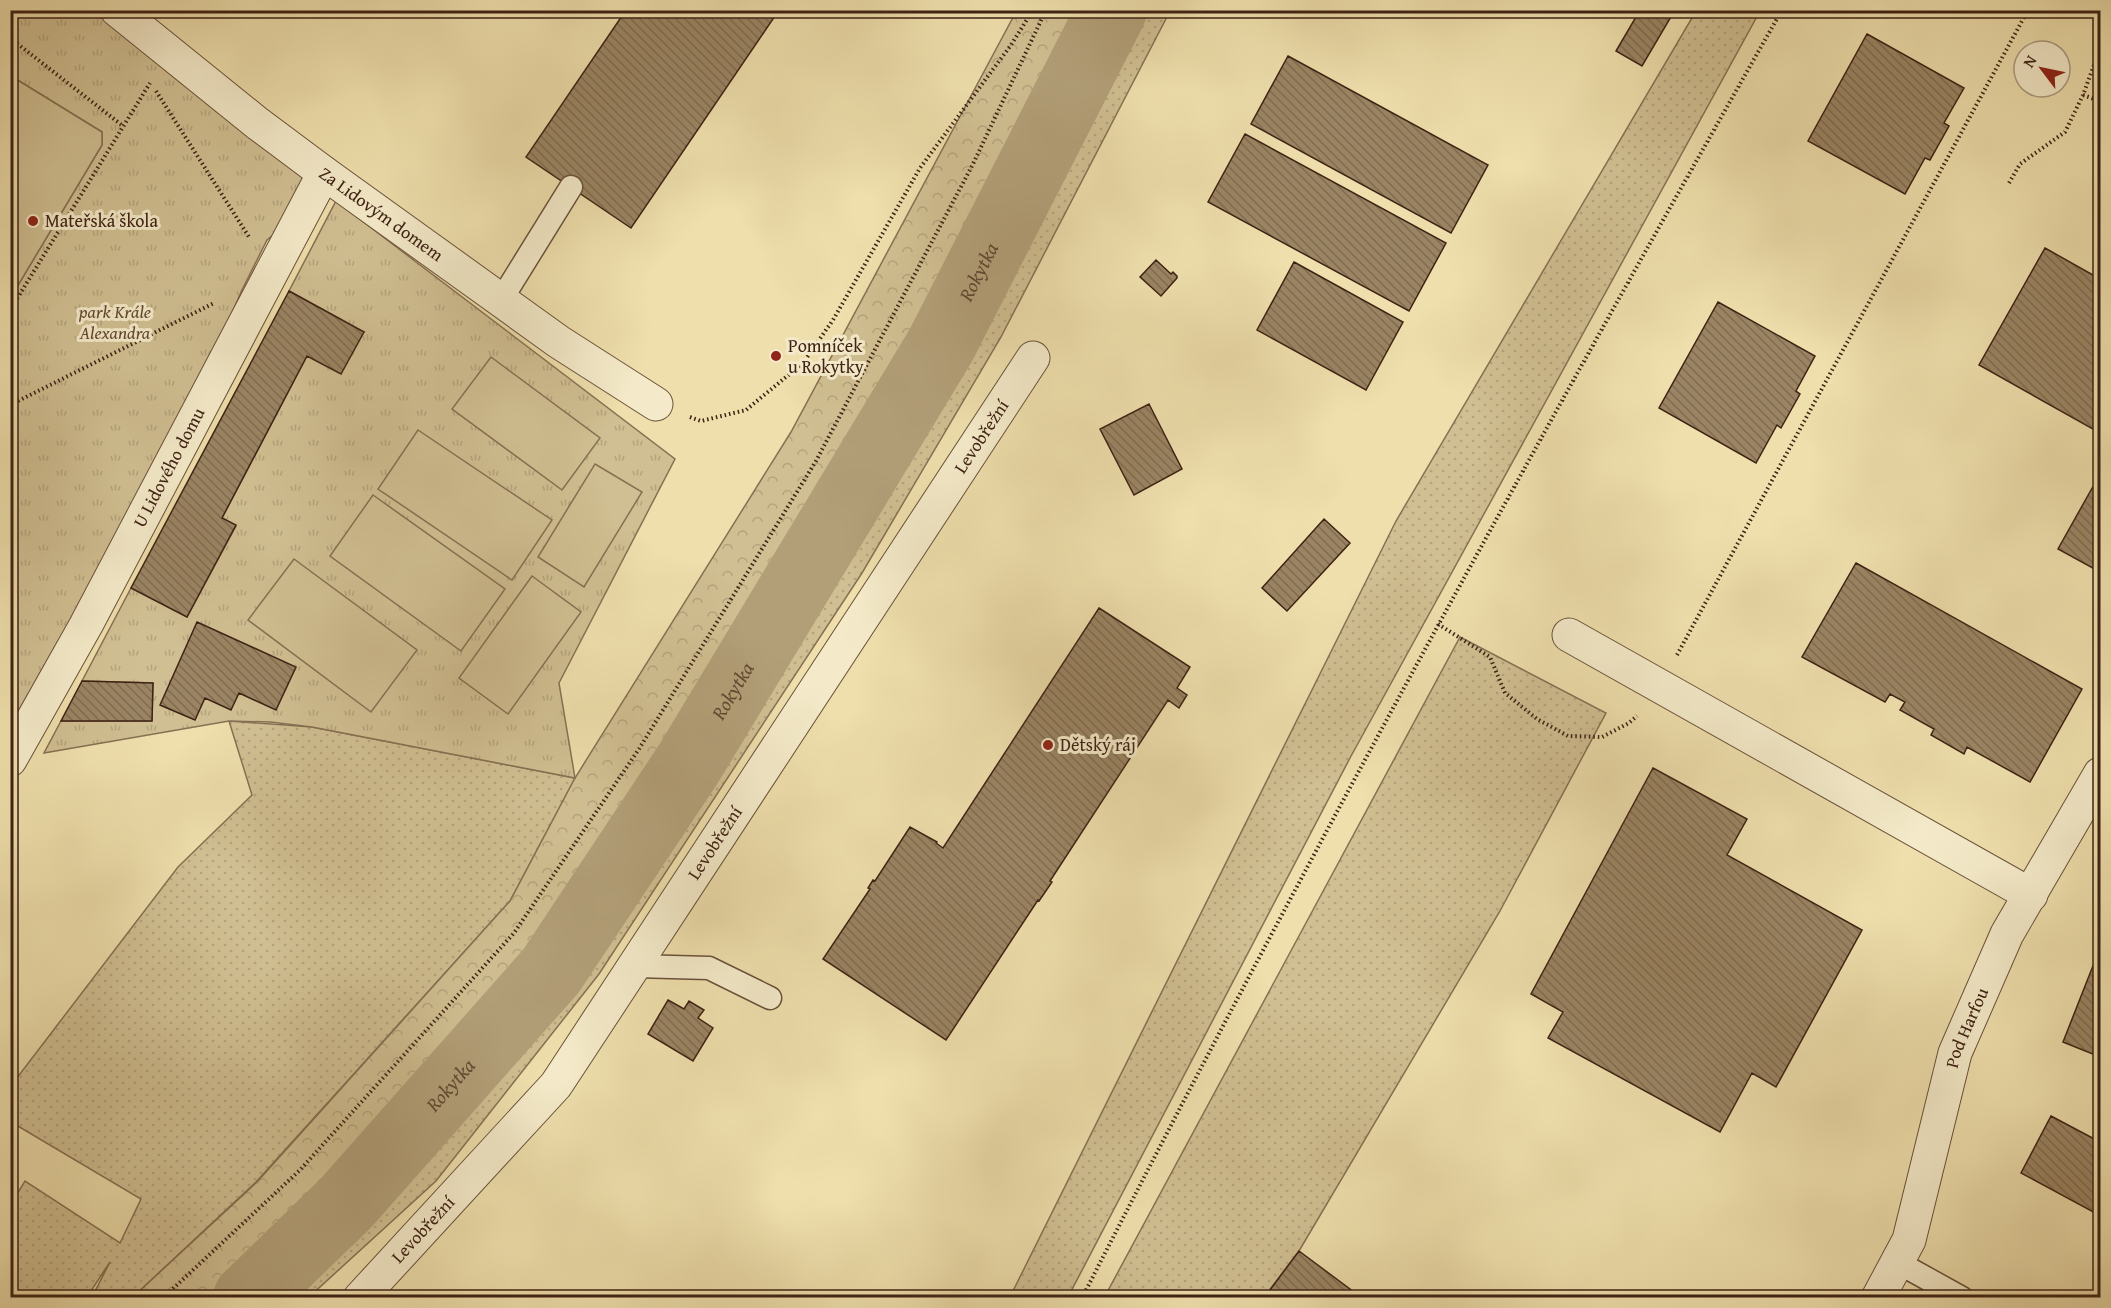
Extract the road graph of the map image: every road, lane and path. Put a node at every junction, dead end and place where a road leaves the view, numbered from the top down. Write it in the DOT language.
graph roads {
  1 [pos="117,10"];
  2 [pos="1033,10"];
  3 [pos="1046,10"];
  4 [pos="1782,10"];
  5 [pos="2028,10"];
  6 [pos="10,38"];
  7 [pos="2100,50"];
  8 [pos="2083,95"];
  9 [pos="2100,101"];
  10 [pos="123,126"];
  11 [pos="324,173"];
  12 [pos="2009,183"];
  13 [pos="571,187"];
  14 [pos="273,274"];
  15 [pos="220,300"];
  16 [pos="501,300"];
  17 [pos="10,310"];
  18 [pos="1033,358"];
  19 [pos="656,404"];
  20 [pos="10,405"];
  21 [pos="1438,624"];
  22 [pos="1569,635"];
  23 [pos="1660,687"];
  24 [pos="10,760"];
  25 [pos="2100,774"];
  26 [pos="2031,895"];
  27 [pos="635,966"];
  28 [pos="770,998"];
  29 [pos="1897,1262"];
  30 [pos="163,1298"];
  31 [pos="360,1298"];
  32 [pos="1082,1298"];
  33 [pos="1878,1298"];
  34 [pos="1962,1298"];
  1 -- 11 [label="street, Za Lidovým domem"];
  2 -- 19 [label="path"];
  3 -- 30 [label="path"];
  4 -- 21 [label="path"];
  5 -- 23 [label="path"];
  6 -- 10 [label="path"];
  7 -- 8 [label="path"];
  8 -- 9 [label="path"];
  8 -- 12 [label="path"];
  10 -- 14 [label="path"];
  10 -- 17 [label="path"];
  11 -- 14 [label="street, U Lidového domu"];
  11 -- 16 [label="street, Za Lidovým domem"];
  13 -- 16 [label="lane"];
  14 -- 24 [label="street, U Lidového domu"];
  15 -- 20 [label="path"];
  16 -- 19 [label="street, Za Lidovým domem"];
  18 -- 27 [label="street, Levobřežní"];
  21 -- 23 [label="path"];
  21 -- 32 [label="path"];
  22 -- 23 [label="street"];
  23 -- 26 [label="street"];
  25 -- 26 [label="street, Pod Harfou"];
  26 -- 29 [label="street, Pod Harfou"];
  27 -- 28 [label="lane"];
  27 -- 31 [label="street, Levobřežní"];
  29 -- 33 [label="street, Pod Harfou"];
  29 -- 34 [label="lane"];
}
